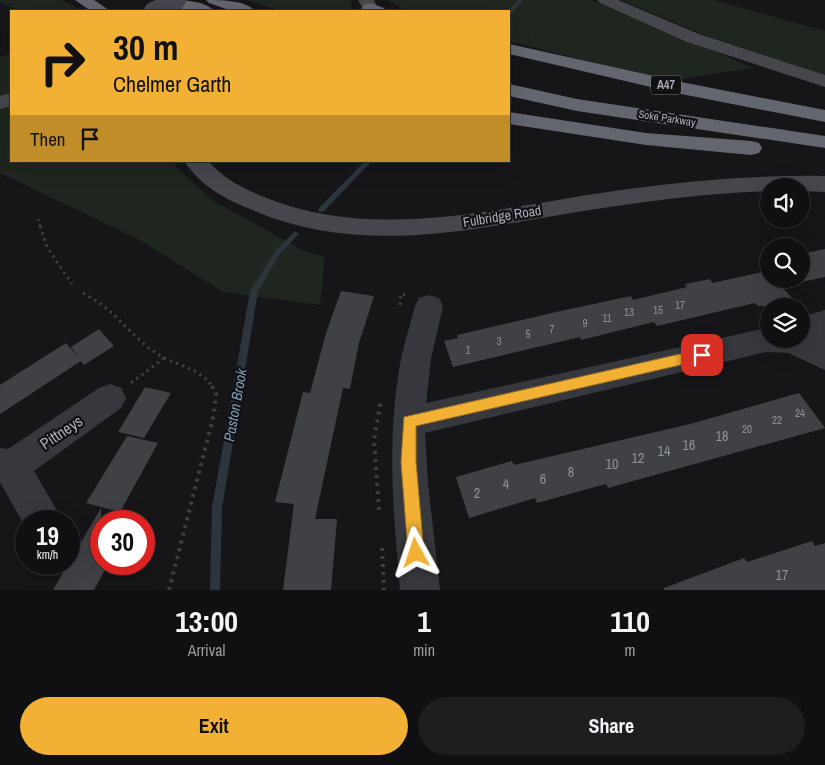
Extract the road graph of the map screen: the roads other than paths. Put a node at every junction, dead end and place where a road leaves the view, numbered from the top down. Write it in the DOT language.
graph roads {
  1 [pos="83,0"];
  2 [pos="175,0"];
  3 [pos="214,0"];
  4 [pos="606,0"];
  5 [pos="100,10"];
  6 [pos="155,10"];
  7 [pos="203,10"];
  8 [pos="244,10"];
  9 [pos="510,49"];
  10 [pos="510,76"];
  11 [pos="825,81"];
  12 [pos="510,90"];
  13 [pos="825,116"];
  14 [pos="510,118"];
  15 [pos="825,126"];
  16 [pos="825,142"];
  17 [pos="825,153"];
  18 [pos="196,162"];
  19 [pos="825,184"];
  20 [pos="429,306"];
  21 [pos="825,322"];
  22 [pos="818,353"];
  23 [pos="110,398"];
  24 [pos="409,422"];
  25 [pos="6,466"];
  26 [pos="35,510"];
  27 [pos="420,590"];
  1 -- 5 [label="highway"];
  2 -- 6 [label="street, bridge"];
  2 -- 7 [label="highway"];
  3 -- 8 [label="highway"];
  4 -- 11 [label="street"];
  9 -- 13 [label="highway, A47"];
  10 -- 15 [label="highway, Soke Parkway / A47"];
  12 -- 16 [label="highway, Soke Parkway"];
  14 -- 17 [label="highway"];
  18 -- 19 [label="street, Fulbridge Road"];
  20 -- 24 [label="street"];
  21 -- 22 [label="street"];
  22 -- 24 [label="street"];
  23 -- 25 [label="street, Pittneys"];
  24 -- 27 [label="street"];
  25 -- 26 [label="street, Pittneys"];
}
